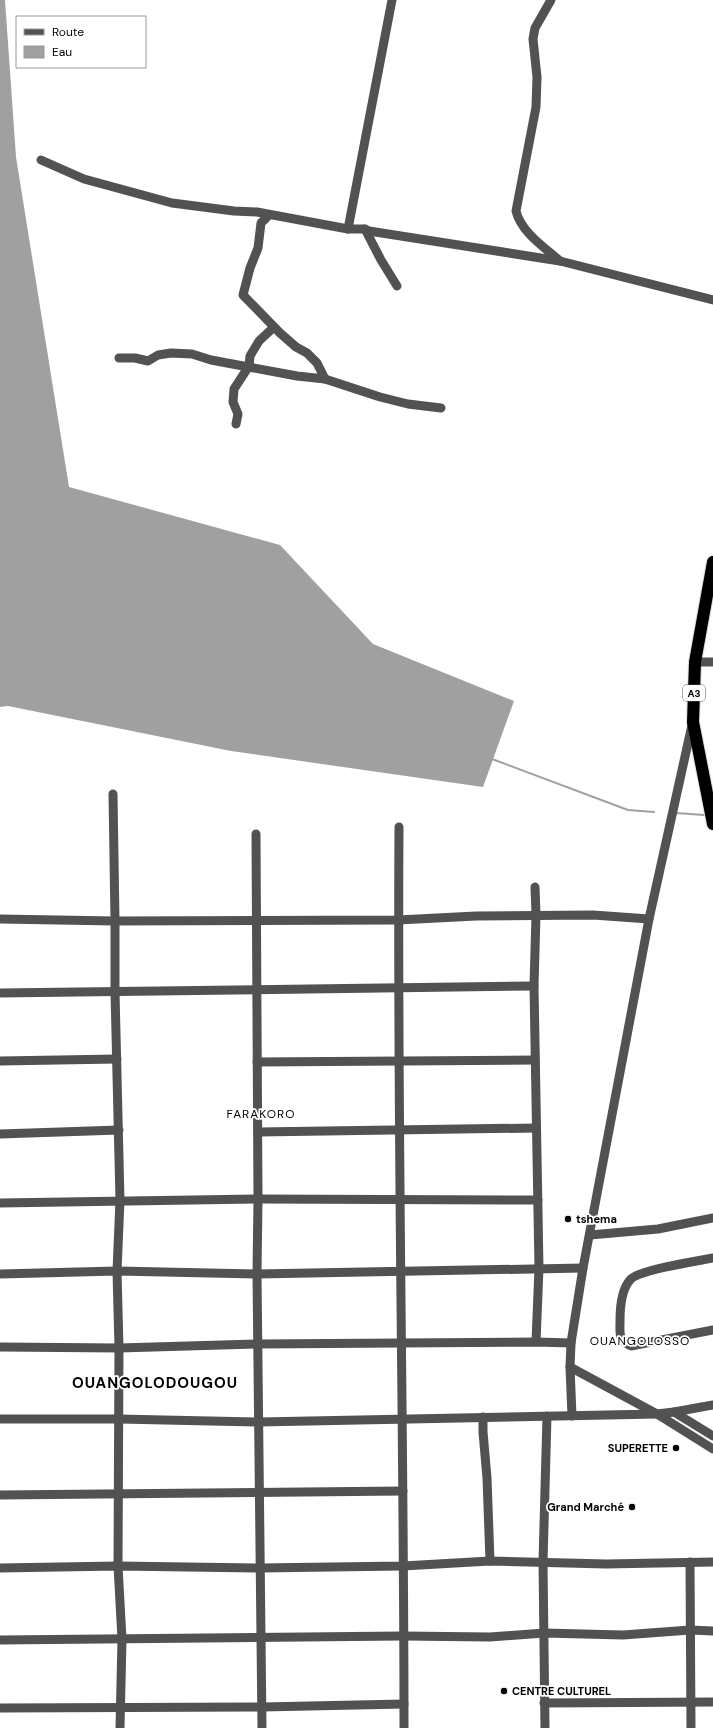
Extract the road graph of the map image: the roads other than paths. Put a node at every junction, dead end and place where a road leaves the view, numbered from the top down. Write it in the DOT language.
graph roads {
  1 [pos="392,0"];
  2 [pos="551,0"];
  3 [pos="41,160"];
  4 [pos="269,215"];
  5 [pos="348,229"];
  6 [pos="365,229"];
  7 [pos="560,261"];
  8 [pos="397,286"];
  9 [pos="713,300"];
  10 [pos="274,327"];
  11 [pos="119,358"];
  12 [pos="248,366"];
  13 [pos="325,379"];
  14 [pos="441,408"];
  15 [pos="236,424"];
  16 [pos="713,562"];
  17 [pos="695,662"];
  18 [pos="713,662"];
  19 [pos="693,722"];
  20 [pos="113,794"];
  21 [pos="713,824"];
  22 [pos="399,827"];
  23 [pos="256,834"];
  24 [pos="535,887"];
  25 [pos="536,915"];
  26 [pos="0,919"];
  27 [pos="256,919"];
  28 [pos="649,919"];
  29 [pos="398,920"];
  30 [pos="115,921"];
  31 [pos="534,986"];
  32 [pos="399,987"];
  33 [pos="257,988"];
  34 [pos="114,992"];
  35 [pos="0,993"];
  36 [pos="117,1059"];
  37 [pos="535,1060"];
  38 [pos="0,1061"];
  39 [pos="398,1061"];
  40 [pos="257,1062"];
  41 [pos="536,1128"];
  42 [pos="119,1130"];
  43 [pos="399,1131"];
  44 [pos="258,1132"];
  45 [pos="0,1134"];
  46 [pos="258,1199"];
  47 [pos="120,1200"];
  48 [pos="400,1200"];
  49 [pos="538,1200"];
  50 [pos="0,1203"];
  51 [pos="713,1218"];
  52 [pos="590,1234"];
  53 [pos="713,1258"];
  54 [pos="539,1268"];
  55 [pos="583,1268"];
  56 [pos="117,1271"];
  57 [pos="401,1272"];
  58 [pos="0,1274"];
  59 [pos="257,1274"];
  60 [pos="713,1330"];
  61 [pos="536,1342"];
  62 [pos="572,1343"];
  63 [pos="258,1344"];
  64 [pos="402,1344"];
  65 [pos="0,1347"];
  66 [pos="119,1348"];
  67 [pos="570,1367"];
  68 [pos="713,1405"];
  69 [pos="674,1412"];
  70 [pos="657,1414"];
  71 [pos="483,1416"];
  72 [pos="547,1416"];
  73 [pos="572,1416"];
  74 [pos="0,1419"];
  75 [pos="119,1419"];
  76 [pos="402,1419"];
  77 [pos="259,1422"];
  78 [pos="713,1436"];
  79 [pos="713,1449"];
  80 [pos="404,1491"];
  81 [pos="261,1492"];
  82 [pos="118,1493"];
  83 [pos="0,1495"];
  84 [pos="490,1561"];
  85 [pos="543,1562"];
  86 [pos="690,1562"];
  87 [pos="713,1562"];
  88 [pos="118,1566"];
  89 [pos="403,1566"];
  90 [pos="0,1568"];
  91 [pos="260,1568"];
  92 [pos="690,1630"];
  93 [pos="713,1631"];
  94 [pos="544,1633"];
  95 [pos="402,1636"];
  96 [pos="260,1637"];
  97 [pos="122,1639"];
  98 [pos="0,1640"];
  99 [pos="691,1702"];
  100 [pos="713,1702"];
  101 [pos="544,1703"];
  102 [pos="404,1704"];
  103 [pos="121,1706"];
  104 [pos="262,1707"];
  105 [pos="0,1708"];
  106 [pos="120,1728"];
  107 [pos="262,1728"];
  108 [pos="404,1728"];
  109 [pos="545,1728"];
  110 [pos="691,1728"];
  1 -- 5 [label="street"];
  2 -- 7 [label="street"];
  3 -- 4 [label="street"];
  4 -- 5 [label="street"];
  4 -- 10 [label="street"];
  5 -- 6 [label="street"];
  6 -- 7 [label="street"];
  6 -- 8 [label="street"];
  7 -- 9 [label="street"];
  10 -- 12 [label="street"];
  10 -- 13 [label="street"];
  11 -- 12 [label="street"];
  12 -- 13 [label="street"];
  12 -- 15 [label="street"];
  13 -- 14 [label="street"];
  16 -- 17 [label="highway, A3"];
  17 -- 18 [label="street"];
  17 -- 19 [label="highway, A3"];
  19 -- 21 [label="highway, A3"];
  19 -- 28 [label="street"];
  20 -- 30 [label="street"];
  22 -- 29 [label="street"];
  23 -- 27 [label="street"];
  24 -- 25 [label="street"];
  25 -- 28 [label="street"];
  25 -- 29 [label="street"];
  25 -- 31 [label="street"];
  26 -- 30 [label="street"];
  27 -- 29 [label="street"];
  27 -- 30 [label="street"];
  27 -- 33 [label="street"];
  28 -- 52 [label="street"];
  29 -- 32 [label="street"];
  30 -- 34 [label="street"];
  31 -- 32 [label="street"];
  31 -- 37 [label="street"];
  32 -- 33 [label="street"];
  32 -- 39 [label="street"];
  33 -- 34 [label="street"];
  33 -- 40 [label="street"];
  34 -- 35 [label="street"];
  34 -- 36 [label="street"];
  36 -- 38 [label="street"];
  36 -- 42 [label="street"];
  37 -- 39 [label="street"];
  37 -- 41 [label="street"];
  39 -- 40 [label="street"];
  39 -- 43 [label="street"];
  40 -- 44 [label="street"];
  41 -- 43 [label="street"];
  41 -- 49 [label="street"];
  42 -- 45 [label="street"];
  42 -- 47 [label="street"];
  43 -- 44 [label="street"];
  43 -- 48 [label="street"];
  44 -- 46 [label="street"];
  46 -- 47 [label="street"];
  46 -- 48 [label="street"];
  46 -- 59 [label="street"];
  47 -- 50 [label="street"];
  47 -- 56 [label="street"];
  48 -- 49 [label="street"];
  48 -- 57 [label="street"];
  49 -- 54 [label="street"];
  51 -- 52 [label="street"];
  52 -- 55 [label="street"];
  53 -- 60 [label="street"];
  54 -- 55 [label="street"];
  54 -- 57 [label="street"];
  54 -- 61 [label="street"];
  55 -- 62 [label="street"];
  56 -- 58 [label="street"];
  56 -- 59 [label="street"];
  56 -- 66 [label="street"];
  57 -- 59 [label="street"];
  57 -- 64 [label="street"];
  59 -- 63 [label="street"];
  61 -- 62 [label="street"];
  61 -- 64 [label="street"];
  62 -- 67 [label="street"];
  63 -- 64 [label="street"];
  63 -- 66 [label="street"];
  63 -- 77 [label="street"];
  64 -- 76 [label="street"];
  65 -- 66 [label="street"];
  66 -- 75 [label="street"];
  67 -- 70 [label="street"];
  67 -- 73 [label="street"];
  68 -- 69 [label="street"];
  69 -- 70 [label="street"];
  69 -- 78 [label="street"];
  70 -- 73 [label="street"];
  70 -- 79 [label="street"];
  71 -- 72 [label="street"];
  71 -- 76 [label="street"];
  71 -- 84 [label="street"];
  72 -- 73 [label="street"];
  72 -- 85 [label="street"];
  74 -- 75 [label="street"];
  75 -- 77 [label="street"];
  75 -- 82 [label="street"];
  76 -- 77 [label="street"];
  76 -- 80 [label="street"];
  77 -- 81 [label="street"];
  80 -- 81 [label="street"];
  80 -- 89 [label="street"];
  81 -- 82 [label="street"];
  81 -- 91 [label="street"];
  82 -- 83 [label="street"];
  82 -- 88 [label="street"];
  84 -- 85 [label="street"];
  84 -- 89 [label="street"];
  85 -- 86 [label="street"];
  85 -- 94 [label="street"];
  86 -- 87 [label="street"];
  86 -- 92 [label="street"];
  88 -- 90 [label="street"];
  88 -- 91 [label="street"];
  88 -- 97 [label="street"];
  89 -- 91 [label="street"];
  89 -- 95 [label="street"];
  91 -- 96 [label="street"];
  92 -- 93 [label="street"];
  92 -- 94 [label="street"];
  92 -- 99 [label="street"];
  94 -- 95 [label="street"];
  94 -- 101 [label="street"];
  95 -- 96 [label="street"];
  95 -- 102 [label="street"];
  96 -- 97 [label="street"];
  96 -- 104 [label="street"];
  97 -- 98 [label="street"];
  97 -- 103 [label="street"];
  99 -- 100 [label="street"];
  99 -- 101 [label="street"];
  99 -- 110 [label="street"];
  101 -- 109 [label="street"];
  102 -- 104 [label="street"];
  102 -- 108 [label="street"];
  103 -- 104 [label="street"];
  103 -- 105 [label="street"];
  103 -- 106 [label="street"];
  104 -- 107 [label="street"];
}
